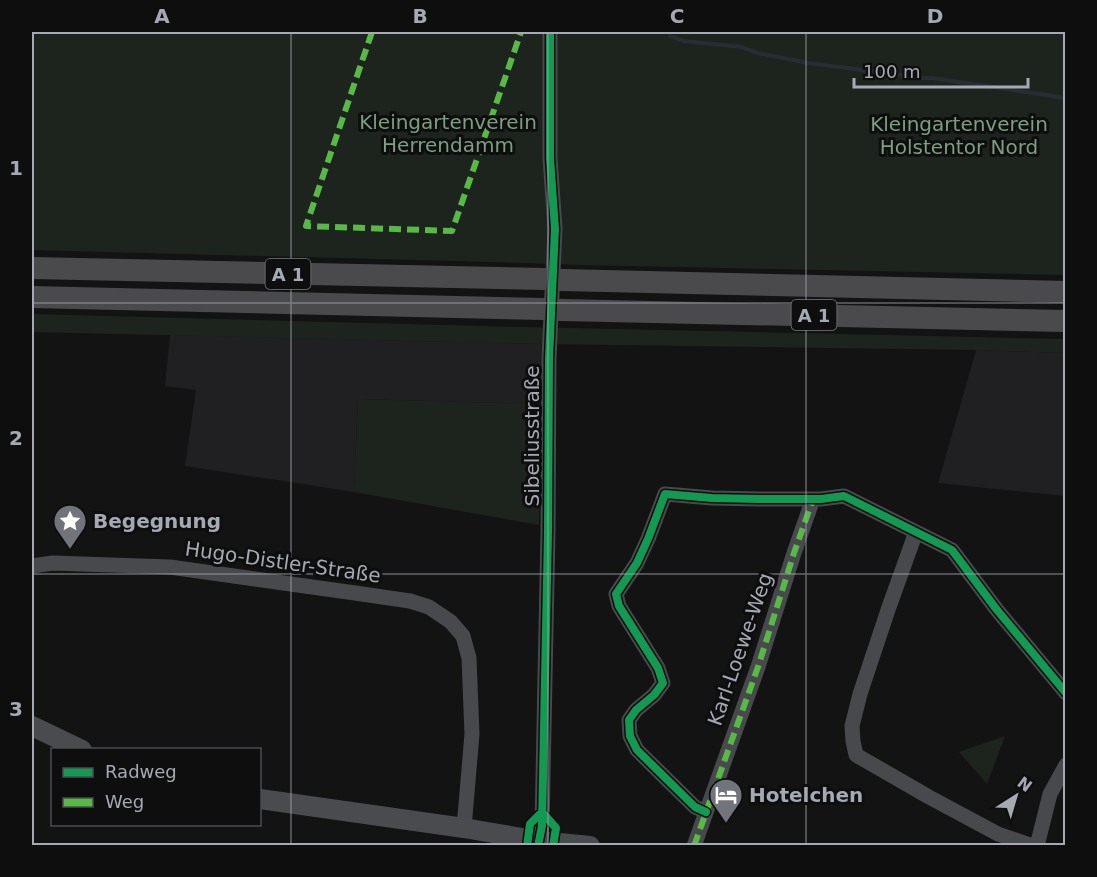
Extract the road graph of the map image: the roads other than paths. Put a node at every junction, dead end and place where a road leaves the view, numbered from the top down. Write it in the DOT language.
graph roads {
  1 [pos="550,32"];
  2 [pos="32,268"];
  3 [pos="1065,292"];
  4 [pos="32,297"];
  5 [pos="1065,321"];
  6 [pos="813,499"];
  7 [pos="916,532"];
  8 [pos="32,566"];
  9 [pos="1065,693"];
  10 [pos="32,726"];
  11 [pos="78,748"];
  12 [pos="1065,765"];
  13 [pos="261,799"];
  14 [pos="706,812"];
  15 [pos="464,828"];
  16 [pos="539,843"];
  17 [pos="590,846"];
  18 [pos="694,846"];
  19 [pos="1035,846"];
  1 -- 16 [label="street, Sibeliusstraße"];
  2 -- 3 [label="highway, A 1"];
  4 -- 5 [label="highway, A 1"];
  6 -- 7 [label="street"];
  6 -- 14 [label="street, Karl-Loewe-Weg"];
  6 -- 14 [label="street"];
  7 -- 9 [label="street"];
  7 -- 19 [label="street"];
  8 -- 15 [label="street, Hugo-Distler-Straße"];
  10 -- 11 [label="main road"];
  12 -- 19 [label="street"];
  13 -- 15 [label="main road"];
  14 -- 18 [label="street, Karl-Loewe-Weg"];
  15 -- 16 [label="main road"];
  16 -- 17 [label="main road"];
}
